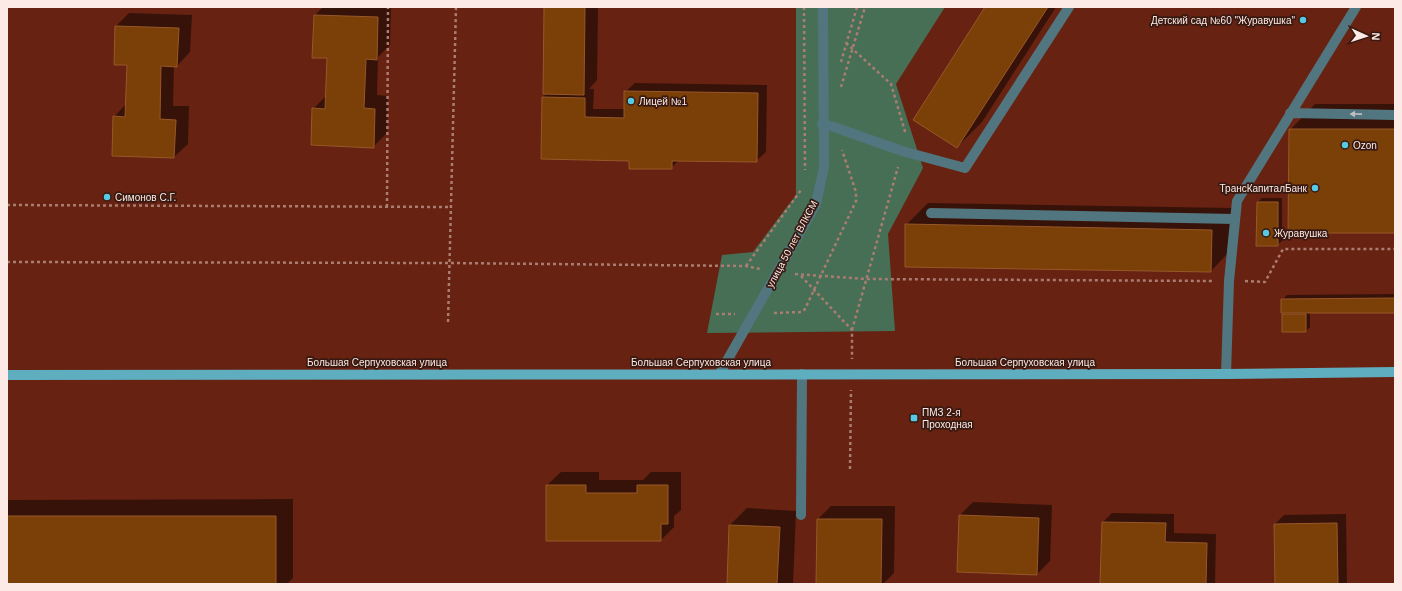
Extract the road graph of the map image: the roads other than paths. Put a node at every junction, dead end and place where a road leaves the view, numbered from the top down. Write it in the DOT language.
graph roads {
  1 [pos="823,7"];
  2 [pos="1069,7"];
  3 [pos="1356,7"];
  4 [pos="1290,113"];
  5 [pos="1395,115"];
  6 [pos="822,124"];
  7 [pos="931,214"];
  8 [pos="1235,219"];
  9 [pos="1395,372"];
  10 [pos="720,373"];
  11 [pos="802,374"];
  12 [pos="1226,374"];
  13 [pos="7,375"];
  14 [pos="801,515"];
  1 -- 6 [label="street, улица 50 лет ВЛКСМ"];
  2 -- 6 [label="street"];
  3 -- 4 [label="street"];
  5 -- 4 [label="street, one-way"];
  4 -- 8 [label="street"];
  6 -- 10 [label="street, улица 50 лет ВЛКСМ"];
  7 -- 8 [label="street"];
  8 -- 12 [label="street"];
  9 -- 12 [label="main road, Большая Серпуховская улица"];
  10 -- 11 [label="main road, Большая Серпуховская улица"];
  10 -- 13 [label="main road, Большая Серпуховская улица"];
  11 -- 12 [label="main road, Большая Серпуховская улица"];
  11 -- 14 [label="street"];
}
